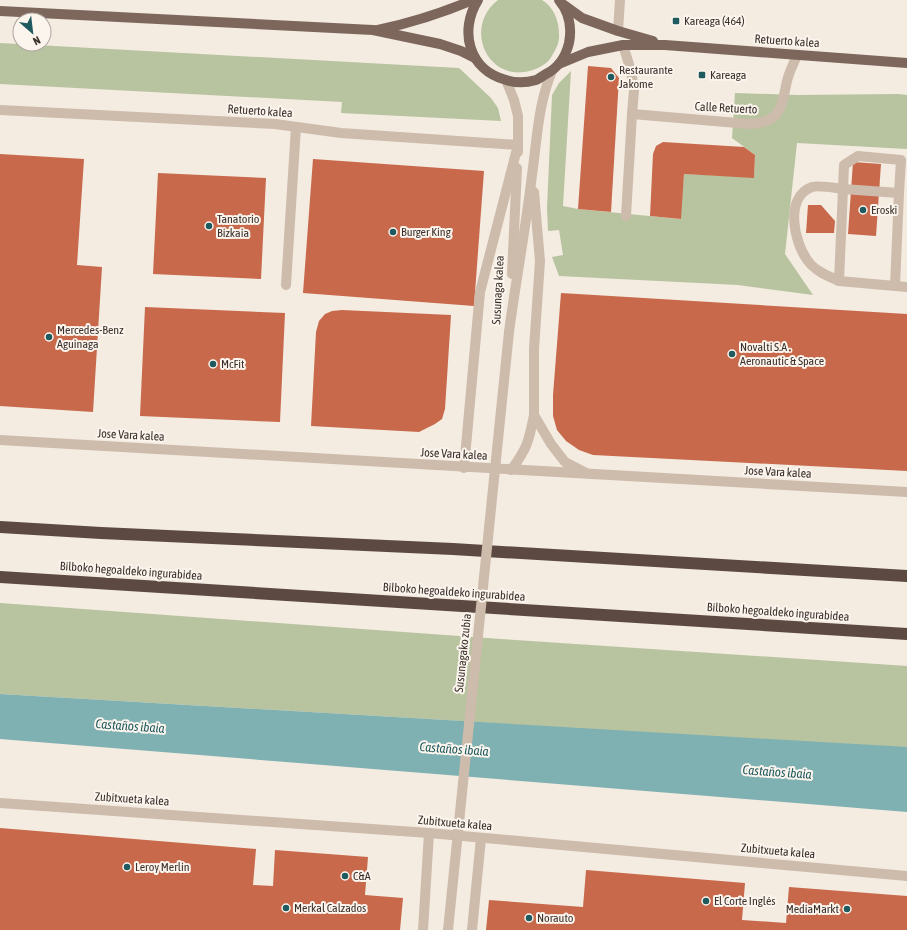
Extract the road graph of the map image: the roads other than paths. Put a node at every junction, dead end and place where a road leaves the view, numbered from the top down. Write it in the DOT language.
graph roads {
  1 [pos="473,0"];
  2 [pos="478,0"];
  3 [pos="620,0"];
  4 [pos="562,3"];
  5 [pos="0,12"];
  6 [pos="373,30"];
  7 [pos="618,31"];
  8 [pos="665,44"];
  9 [pos="623,45"];
  10 [pos="797,55"];
  11 [pos="475,58"];
  12 [pos="907,63"];
  13 [pos="555,67"];
  14 [pos="506,80"];
  15 [pos="0,110"];
  16 [pos="632,114"];
  17 [pos="296,127"];
  18 [pos="518,145"];
  19 [pos="532,175"];
  20 [pos="843,188"];
  21 [pos="899,193"];
  22 [pos="626,216"];
  23 [pos="839,281"];
  24 [pos="286,285"];
  25 [pos="895,286"];
  26 [pos="907,287"];
  27 [pos="509,332"];
  28 [pos="534,415"];
  29 [pos="0,440"];
  30 [pos="464,468"];
  31 [pos="511,470"];
  32 [pos="586,473"];
  33 [pos="907,492"];
  34 [pos="0,527"];
  35 [pos="907,576"];
  36 [pos="0,577"];
  37 [pos="907,634"];
  38 [pos="0,803"];
  39 [pos="429,833"];
  40 [pos="481,838"];
  41 [pos="907,876"];
  42 [pos="423,930"];
  43 [pos="448,930"];
  44 [pos="472,930"];
  1 -- 6 [label="main road"];
  2 -- 11 [label="main road"];
  3 -- 7 [label="street"];
  4 -- 7 [label="main road, Retuerto kalea"];
  4 -- 13 [label="main road"];
  5 -- 6 [label="main road"];
  6 -- 11 [label="main road"];
  7 -- 8 [label="main road, Retuerto kalea"];
  8 -- 9 [label="main road, Retuerto kalea"];
  8 -- 10 [label="main road, Retuerto kalea"];
  9 -- 13 [label="main road, Retuerto kalea"];
  9 -- 16 [label="street"];
  10 -- 12 [label="main road, Retuerto kalea"];
  10 -- 16 [label="street, Calle Retuerto"];
  11 -- 14 [label="main road, Retuerto kalea"];
  13 -- 14 [label="main road, Retuerto kalea"];
  13 -- 19 [label="street, Susunaga kalea"];
  14 -- 18 [label="street, Susunaga kalea"];
  15 -- 17 [label="street, Retuerto kalea"];
  16 -- 22 [label="street"];
  17 -- 18 [label="street, Retuerto kalea"];
  17 -- 24 [label="street"];
  18 -- 27 [label="street, Susunaga kalea"];
  18 -- 30 [label="street, Susunaga kalea"];
  19 -- 27 [label="street, Susunaga kalea"];
  19 -- 28 [label="street, Susunaga kalea"];
  20 -- 21 [label="street"];
  20 -- 21 [label="street"];
  20 -- 23 [label="street"];
  20 -- 23 [label="street"];
  21 -- 25 [label="street"];
  23 -- 25 [label="street"];
  25 -- 26 [label="street"];
  27 -- 43 [label="street, Susunagako zubia, bridge"];
  28 -- 31 [label="street, Susunaga kalea"];
  28 -- 32 [label="street"];
  29 -- 30 [label="street, Jose Vara kalea"];
  30 -- 31 [label="street, Jose Vara kalea"];
  31 -- 32 [label="street, Jose Vara kalea"];
  32 -- 33 [label="street, Jose Vara kalea"];
  34 -- 35 [label="highway"];
  36 -- 37 [label="highway, Bilboko hegoaldeko ingurabidea"];
  38 -- 39 [label="street, Zubitxueta kalea"];
  39 -- 40 [label="street, Zubitxueta kalea"];
  39 -- 42 [label="street"];
  40 -- 41 [label="street, Zubitxueta kalea"];
  40 -- 44 [label="street"];
}
